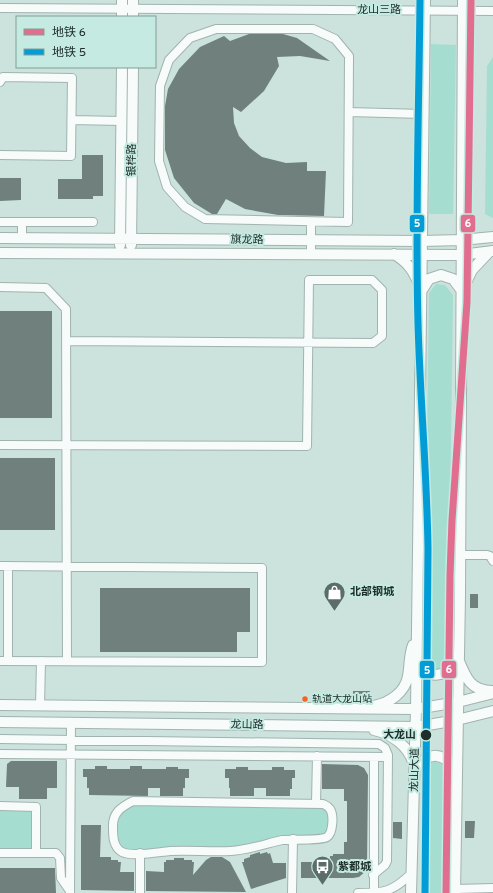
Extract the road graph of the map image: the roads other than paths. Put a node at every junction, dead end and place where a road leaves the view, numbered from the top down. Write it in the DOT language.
graph roads {
  1 [pos="463,0"];
  2 [pos="425,5"];
  3 [pos="0,8"];
  4 [pos="122,8"];
  5 [pos="133,9"];
  6 [pos="463,11"];
  7 [pos="493,11"];
  8 [pos="122,68"];
  9 [pos="133,68"];
  10 [pos="0,82"];
  11 [pos="349,112"];
  12 [pos="423,114"];
  13 [pos="72,120"];
  14 [pos="122,121"];
  15 [pos="0,155"];
  16 [pos="0,222"];
  17 [pos="22,222"];
  18 [pos="93,222"];
  19 [pos="311,222"];
  20 [pos="493,236"];
  21 [pos="0,238"];
  22 [pos="22,238"];
  23 [pos="120,239"];
  24 [pos="131,239"];
  25 [pos="461,240"];
  26 [pos="311,241"];
  27 [pos="422,241"];
  28 [pos="491,252"];
  29 [pos="0,253"];
  30 [pos="120,253"];
  31 [pos="131,253"];
  32 [pos="311,254"];
  33 [pos="394,254"];
  34 [pos="422,254"];
  35 [pos="461,255"];
  36 [pos="0,288"];
  37 [pos="422,290"];
  38 [pos="462,291"];
  39 [pos="67,341"];
  40 [pos="308,343"];
  41 [pos="0,445"];
  42 [pos="66,445"];
  43 [pos="460,555"];
  44 [pos="493,561"];
  45 [pos="4,566"];
  46 [pos="66,567"];
  47 [pos="417,636"];
  48 [pos="4,661"];
  49 [pos="41,661"];
  50 [pos="67,661"];
  51 [pos="458,661"];
  52 [pos="417,662"];
  53 [pos="493,692"];
  54 [pos="458,702"];
  55 [pos="0,705"];
  56 [pos="40,706"];
  57 [pos="363,709"];
  58 [pos="416,709"];
  59 [pos="493,711"];
  60 [pos="458,720"];
  61 [pos="0,722"];
  62 [pos="71,723"];
  63 [pos="357,726"];
  64 [pos="416,727"];
  65 [pos="0,739"];
  66 [pos="71,740"];
  67 [pos="0,754"];
  68 [pos="71,755"];
  69 [pos="317,756"];
  70 [pos="374,757"];
  71 [pos="388,757"];
  72 [pos="415,770"];
  73 [pos="457,770"];
  74 [pos="316,803"];
  75 [pos="0,806"];
  76 [pos="293,839"];
  77 [pos="0,853"];
  78 [pos="36,853"];
  79 [pos="140,853"];
  80 [pos="412,873"];
  81 [pos="373,875"];
  82 [pos="493,888"];
  83 [pos="455,891"];
  84 [pos="70,892"];
  85 [pos="140,893"];
  86 [pos="292,893"];
  87 [pos="358,893"];
  88 [pos="373,893"];
  89 [pos="411,893"];
  1 -- 6 [label="main road"];
  2 -- 5 [label="street, 龙山三路"];
  2 -- 6 [label="street, 龙山三路"];
  2 -- 12 [label="main road, 龙山大道"];
  3 -- 4 [label="street, 龙山三路"];
  4 -- 5 [label="street, 龙山三路"];
  6 -- 7 [label="street, 龙山三路"];
  6 -- 25 [label="main road"];
  8 -- 14 [label="main road, 银桦路"];
  9 -- 24 [label="main road, 银桦路"];
  10 -- 13 [label="street"];
  11 -- 12 [label="street"];
  11 -- 19 [label="street"];
  11 -- 19 [label="street"];
  12 -- 27 [label="main road, 龙山大道"];
  13 -- 14 [label="street"];
  13 -- 15 [label="street"];
  14 -- 23 [label="main road, 银桦路"];
  16 -- 17 [label="street"];
  17 -- 18 [label="street"];
  17 -- 22 [label="street"];
  19 -- 26 [label="street"];
  20 -- 25 [label="main road, 旗龙路"];
  21 -- 22 [label="main road, 旗龙路"];
  22 -- 23 [label="main road, 旗龙路"];
  23 -- 24 [label="main road, 旗龙路"];
  23 -- 30 [label="main road, 银桦路"];
  24 -- 26 [label="main road, 旗龙路"];
  24 -- 31 [label="main road, 银桦路"];
  25 -- 27 [label="main road, 旗龙路"];
  25 -- 35 [label="main road"];
  26 -- 27 [label="main road, 旗龙路"];
  26 -- 32 [label="street"];
  27 -- 34 [label="main road, 龙山大道"];
  28 -- 35 [label="main road"];
  28 -- 38 [label="main road"];
  29 -- 30 [label="main road"];
  30 -- 31 [label="main road"];
  31 -- 32 [label="main road"];
  32 -- 33 [label="main road"];
  33 -- 34 [label="main road"];
  33 -- 37 [label="main road"];
  34 -- 35 [label="main road"];
  34 -- 37 [label="main road, 龙山大道"];
  35 -- 38 [label="main road"];
  36 -- 39 [label="street"];
  37 -- 38 [label="main road"];
  37 -- 47 [label="main road, 龙山大道"];
  38 -- 43 [label="main road"];
  39 -- 40 [label="street"];
  39 -- 42 [label="street"];
  40 -- 40 [label="street"];
  40 -- 42 [label="street"];
  41 -- 42 [label="street"];
  42 -- 46 [label="street"];
  43 -- 44 [label="street"];
  43 -- 51 [label="main road"];
  45 -- 46 [label="street"];
  45 -- 48 [label="street"];
  46 -- 50 [label="street"];
  46 -- 50 [label="street"];
  47 -- 52 [label="main road, 龙山大道"];
  47 -- 57 [label="main road"];
  48 -- 49 [label="street"];
  49 -- 50 [label="street"];
  49 -- 56 [label="street"];
  51 -- 52 [label="main road"];
  51 -- 53 [label="main road"];
  51 -- 54 [label="main road"];
  52 -- 58 [label="main road, 龙山大道"];
  53 -- 54 [label="main road, 龙山路"];
  54 -- 58 [label="main road, 龙山路"];
  54 -- 60 [label="main road"];
  55 -- 56 [label="main road, 龙山路"];
  56 -- 57 [label="main road, 龙山路"];
  57 -- 58 [label="main road, 龙山路"];
  58 -- 64 [label="main road, 龙山大道"];
  59 -- 60 [label="main road, 龙山路"];
  60 -- 64 [label="main road, 龙山路"];
  60 -- 73 [label="main road"];
  61 -- 62 [label="main road, 龙山路"];
  62 -- 63 [label="main road, 龙山路"];
  62 -- 66 [label="street"];
  63 -- 64 [label="main road, 龙山路"];
  63 -- 72 [label="main road"];
  64 -- 72 [label="main road, 龙山大道"];
  65 -- 66 [label="street"];
  66 -- 68 [label="street"];
  66 -- 71 [label="street"];
  67 -- 68 [label="street"];
  68 -- 69 [label="street"];
  68 -- 84 [label="street"];
  69 -- 70 [label="street"];
  69 -- 74 [label="street"];
  70 -- 71 [label="street"];
  70 -- 81 [label="street"];
  71 -- 81 [label="street"];
  72 -- 73 [label="main road"];
  72 -- 80 [label="main road, 龙山大道"];
  73 -- 83 [label="main road"];
  74 -- 76 [label="street"];
  74 -- 79 [label="street"];
  75 -- 78 [label="street"];
  76 -- 79 [label="street"];
  76 -- 86 [label="street"];
  77 -- 78 [label="street"];
  78 -- 84 [label="street"];
  79 -- 85 [label="street"];
  80 -- 88 [label="street"];
  80 -- 89 [label="main road, 龙山大道"];
  81 -- 88 [label="street"];
  82 -- 83 [label="street"];
  87 -- 88 [label="street"];
}
